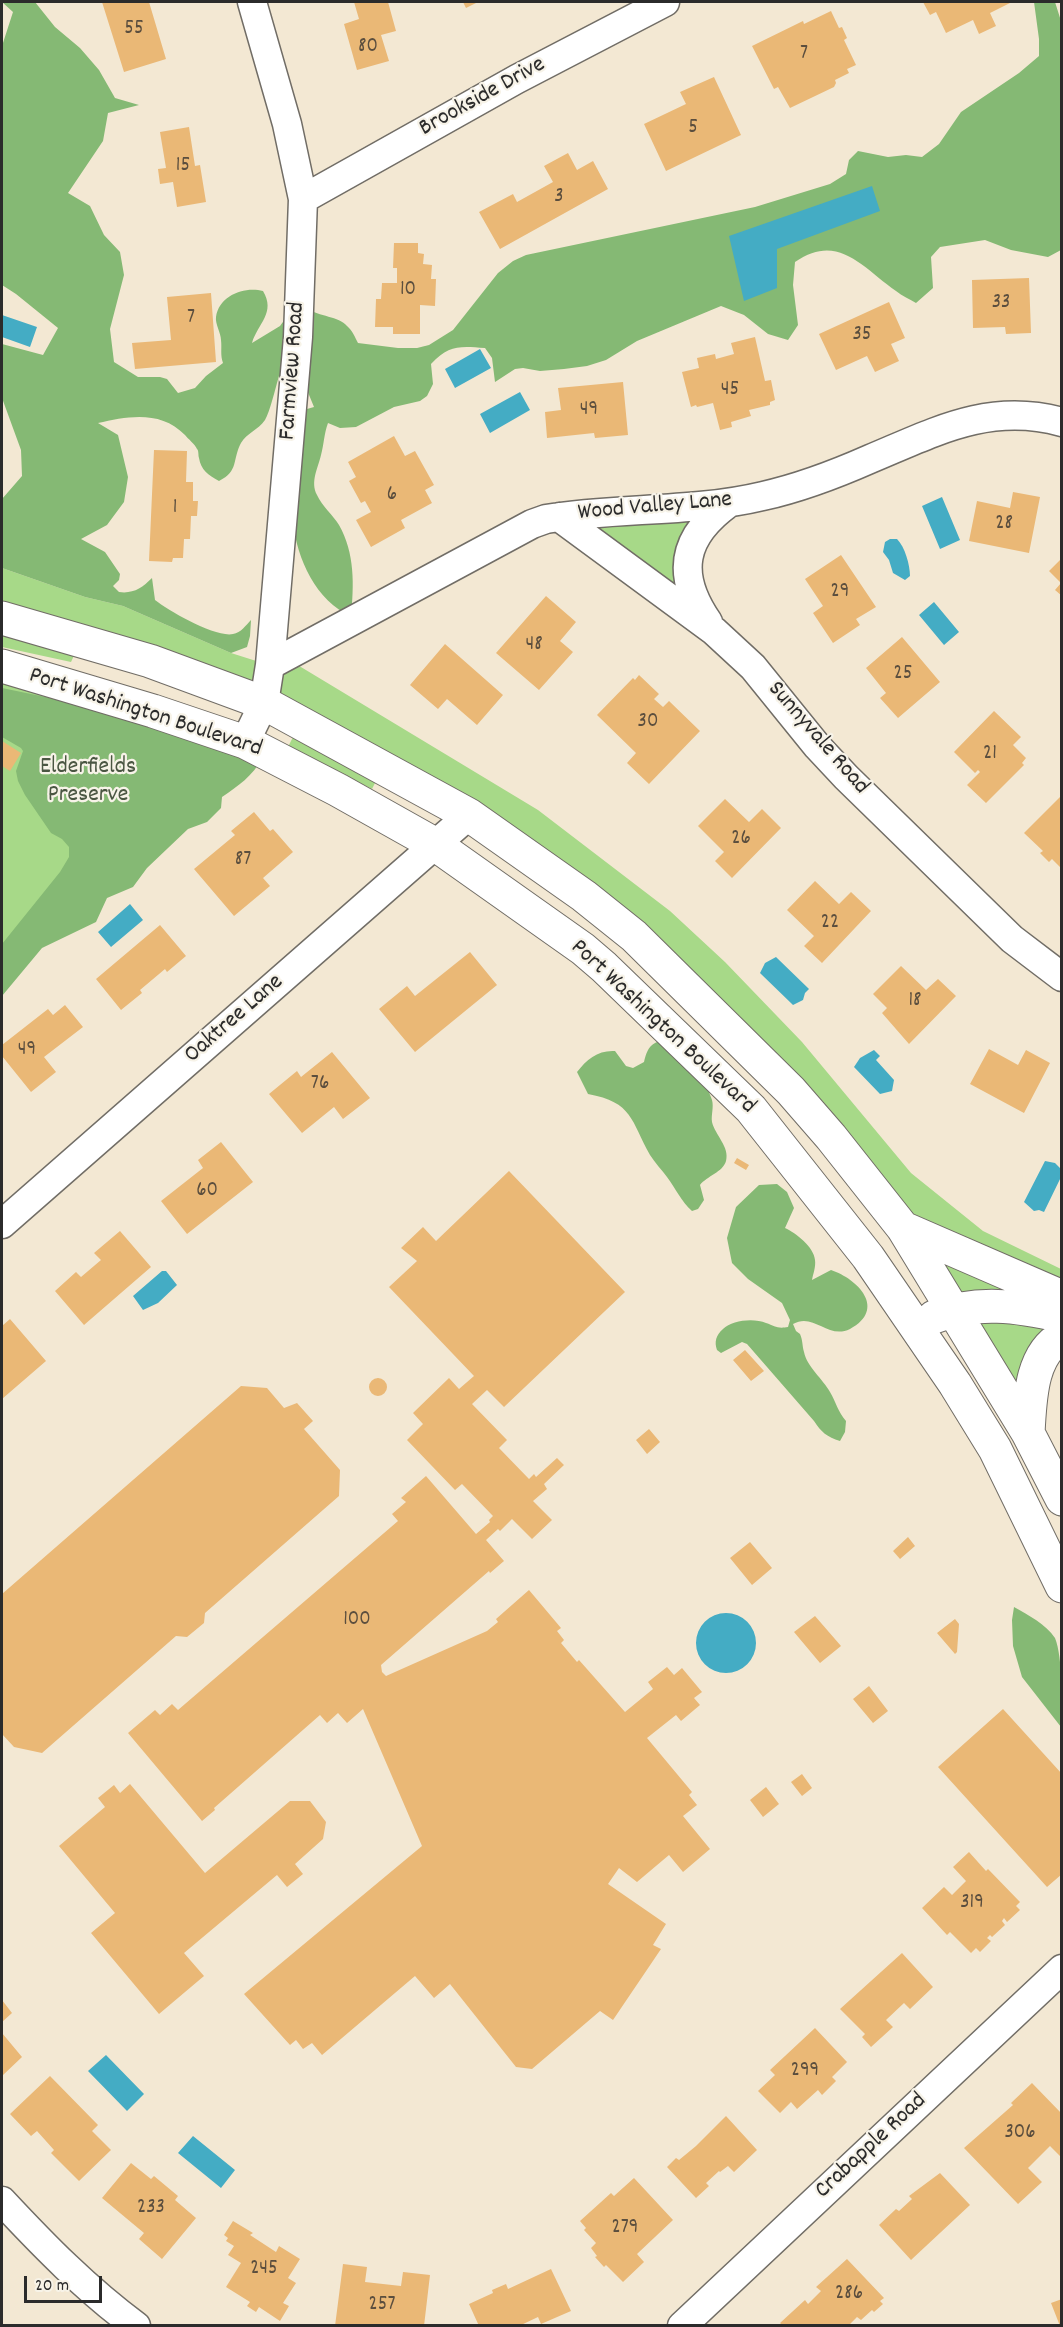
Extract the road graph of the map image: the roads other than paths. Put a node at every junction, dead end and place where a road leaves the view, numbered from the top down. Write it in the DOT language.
graph roads {
  1 [pos="252,2"];
  2 [pos="665,2"];
  3 [pos="303,199"];
  4 [pos="1062,422"];
  5 [pos="729,503"];
  6 [pos="559,517"];
  7 [pos="2,618"];
  8 [pos="714,631"];
  9 [pos="270,665"];
  10 [pos="2,666"];
  11 [pos="264,703"];
  12 [pos="245,742"];
  13 [pos="469,816"];
  14 [pos="436,845"];
  15 [pos="1062,977"];
  16 [pos="2,1224"];
  17 [pos="903,1228"];
  18 [pos="1062,1297"];
  19 [pos="953,1310"];
  20 [pos="1062,1316"];
  21 [pos="916,1324"];
  22 [pos="1062,1337"];
  23 [pos="1028,1433"];
  24 [pos="1062,1499"];
  25 [pos="1062,1586"];
  26 [pos="1062,1968"];
  27 [pos="2,2201"];
  28 [pos="136,2325"];
  29 [pos="682,2325"];
  1 -- 3 [label="street, Farmview Road"];
  2 -- 3 [label="street, Brookside Drive"];
  3 -- 9 [label="street, Farmview Road"];
  4 -- 5 [label="street, Wood Valley Lane"];
  5 -- 6 [label="street, Wood Valley Lane"];
  5 -- 8 [label="street"];
  6 -- 8 [label="street, Sunnyvale Road"];
  6 -- 9 [label="street, Wood Valley Lane"];
  7 -- 11 [label="main road, Port Washington Boulevard"];
  8 -- 15 [label="street, Sunnyvale Road"];
  9 -- 11 [label="street, Farmview Road"];
  10 -- 12 [label="main road, Port Washington Boulevard"];
  11 -- 12 [label="street, Farmview Road"];
  11 -- 13 [label="main road, Port Washington Boulevard"];
  12 -- 14 [label="main road, Port Washington Boulevard"];
  13 -- 14 [label="street, Oaktree Lane"];
  13 -- 17 [label="main road, Port Washington Boulevard"];
  14 -- 16 [label="street, Oaktree Lane"];
  14 -- 21 [label="main road, Port Washington Boulevard"];
  17 -- 18 [label="main road"];
  17 -- 19 [label="main road, Port Washington Boulevard"];
  19 -- 20 [label="main road"];
  19 -- 21 [label="main road"];
  19 -- 23 [label="main road, Port Washington Boulevard"];
  21 -- 25 [label="main road, Port Washington Boulevard"];
  22 -- 23 [label="main road"];
  23 -- 24 [label="main road, Port Washington Boulevard"];
  26 -- 29 [label="street, Crabapple Road"];
  27 -- 28 [label="street"];
}
